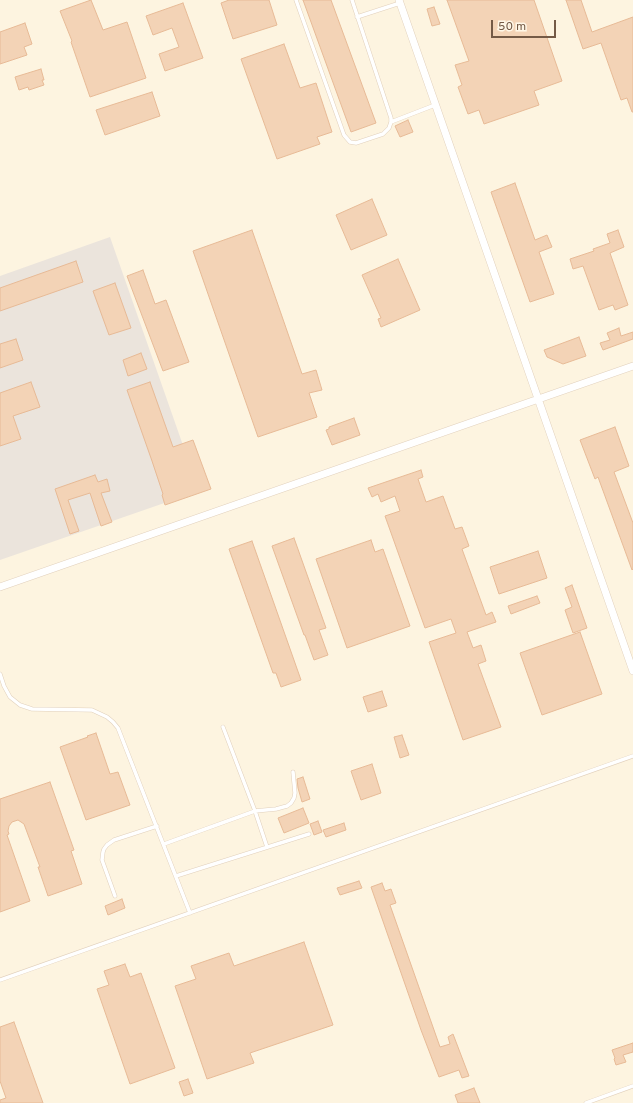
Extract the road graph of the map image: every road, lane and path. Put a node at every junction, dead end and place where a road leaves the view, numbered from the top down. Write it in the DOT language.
graph roads {
  1 [pos="296,0"];
  2 [pos="352,0"];
  3 [pos="399,2"];
  4 [pos="357,17"];
  5 [pos="435,104"];
  6 [pos="391,122"];
  7 [pos="633,366"];
  8 [pos="538,400"];
  9 [pos="0,587"];
  10 [pos="633,670"];
  11 [pos="0,674"];
  12 [pos="223,726"];
  13 [pos="633,756"];
  14 [pos="293,772"];
  15 [pos="255,811"];
  16 [pos="157,826"];
  17 [pos="308,834"];
  18 [pos="164,844"];
  19 [pos="267,847"];
  20 [pos="176,876"];
  21 [pos="116,896"];
  22 [pos="190,913"];
  23 [pos="0,980"];
  24 [pos="633,1086"];
  25 [pos="586,1103"];
  1 -- 6 [label="lane"];
  2 -- 4 [label="lane"];
  3 -- 4 [label="lane"];
  3 -- 5 [label="street"];
  4 -- 6 [label="lane"];
  5 -- 6 [label="lane"];
  5 -- 8 [label="street"];
  7 -- 8 [label="street"];
  8 -- 9 [label="street"];
  8 -- 10 [label="street"];
  11 -- 16 [label="lane"];
  12 -- 15 [label="lane"];
  13 -- 22 [label="lane"];
  14 -- 15 [label="lane"];
  15 -- 18 [label="lane"];
  15 -- 19 [label="lane"];
  16 -- 18 [label="lane"];
  16 -- 21 [label="lane"];
  17 -- 19 [label="lane"];
  18 -- 20 [label="lane"];
  19 -- 20 [label="lane"];
  20 -- 22 [label="lane"];
  22 -- 23 [label="lane"];
  24 -- 25 [label="lane"];
}
